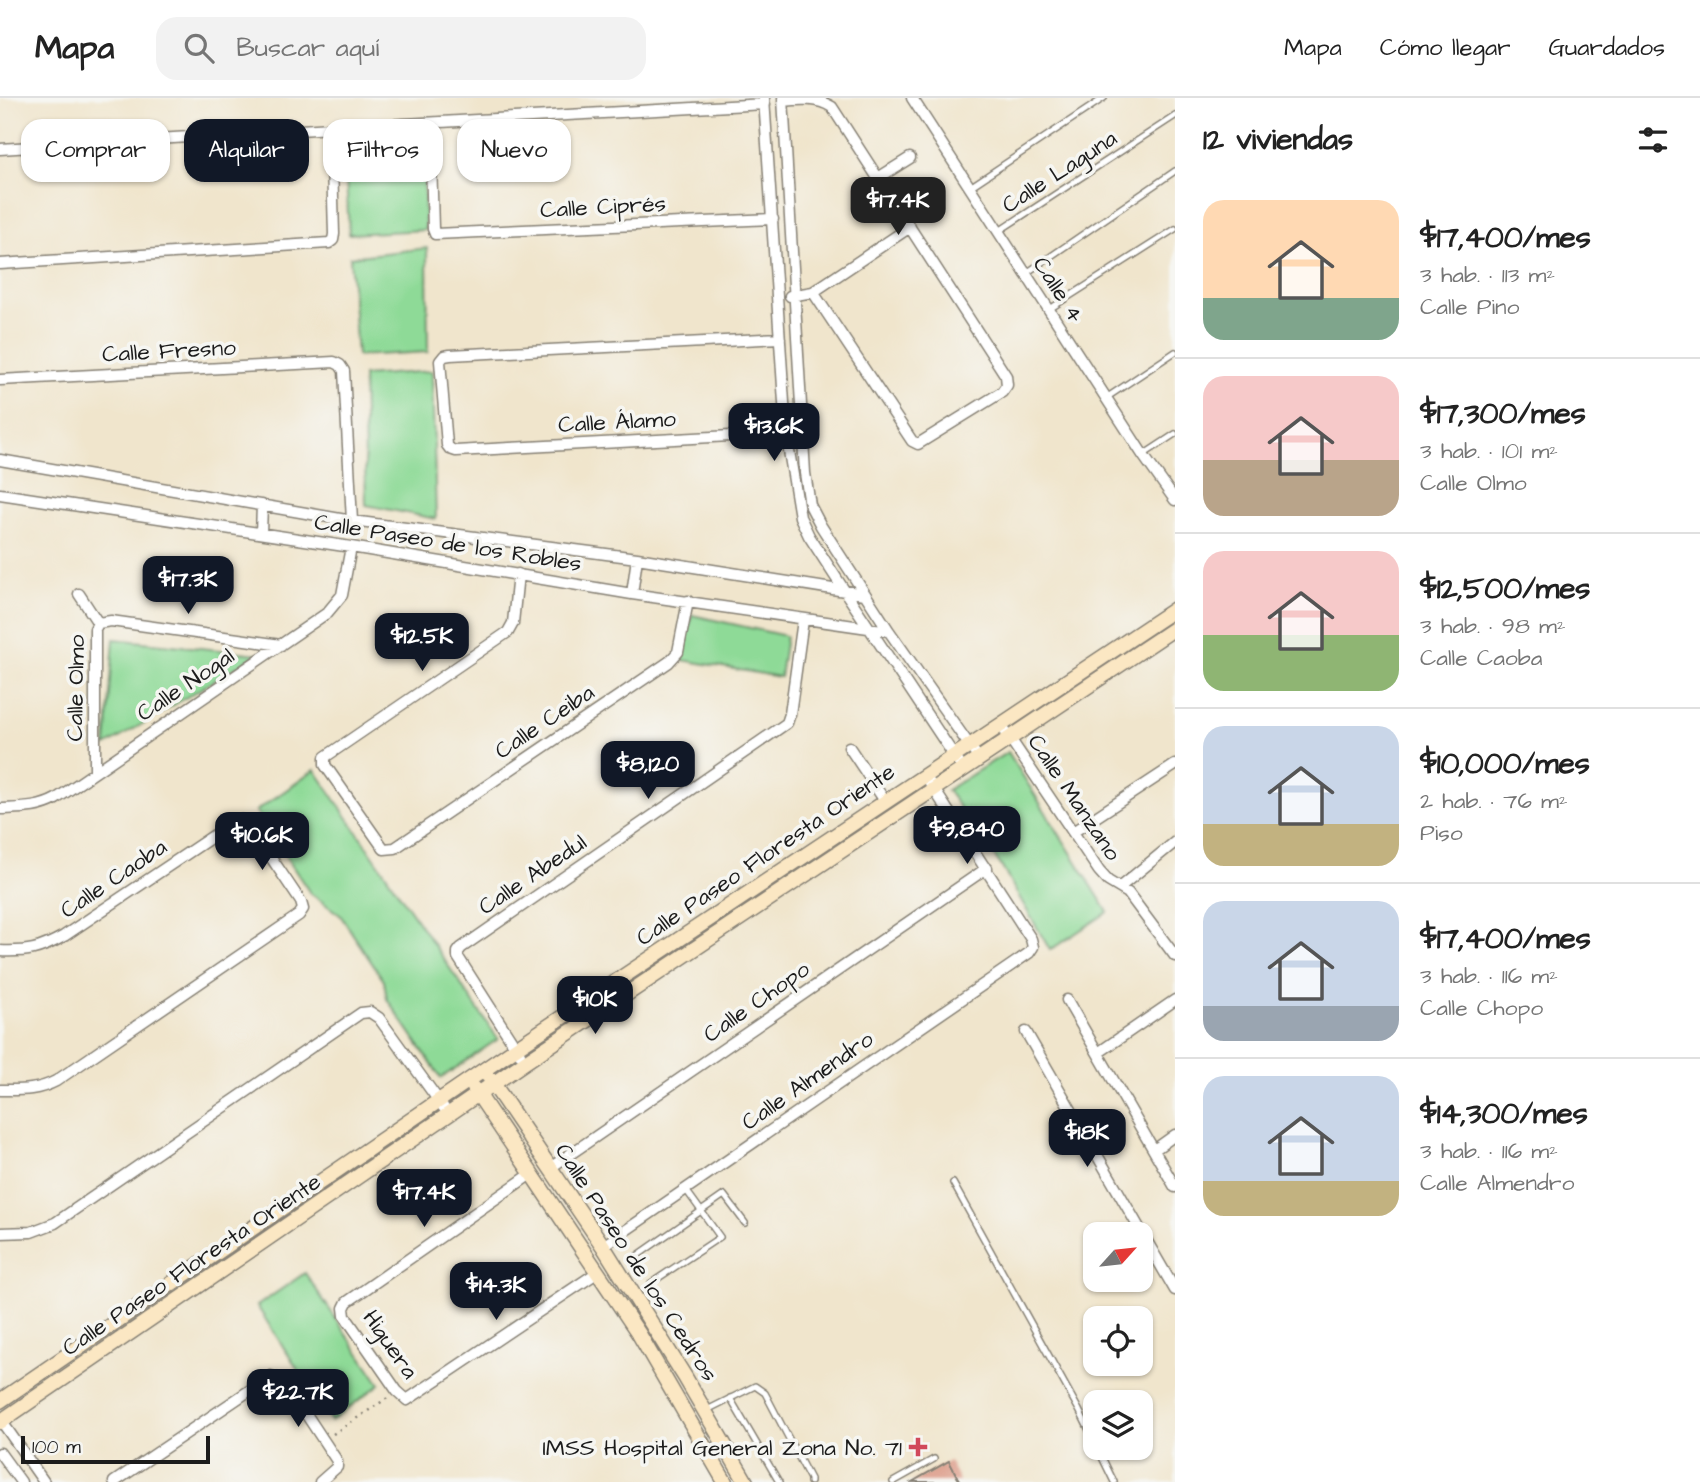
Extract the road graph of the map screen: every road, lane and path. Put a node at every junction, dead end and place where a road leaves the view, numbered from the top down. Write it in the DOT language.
graph roads {
  1 [pos="912,98"];
  2 [pos="1104,98"];
  3 [pos="783,99"];
  4 [pos="764,101"];
  5 [pos="1175,116"];
  6 [pos="443,123"];
  7 [pos="323,129"];
  8 [pos="0,149"];
  9 [pos="910,158"];
  10 [pos="1175,171"];
  11 [pos="878,178"];
  12 [pos="332,182"];
  13 [pos="432,182"];
  14 [pos="968,187"];
  15 [pos="773,219"];
  16 [pos="910,227"];
  17 [pos="1175,229"];
  18 [pos="997,232"];
  19 [pos="0,264"];
  20 [pos="1025,274"];
  21 [pos="813,292"];
  22 [pos="777,296"];
  23 [pos="794,296"];
  24 [pos="1048,310"];
  25 [pos="780,338"];
  26 [pos="1175,352"];
  27 [pos="0,380"];
  28 [pos="1106,398"];
  29 [pos="786,433"];
  30 [pos="1175,434"];
  31 [pos="1143,455"];
  32 [pos="0,460"];
  33 [pos="0,494"];
  34 [pos="1174,496"];
  35 [pos="262,505"];
  36 [pos="352,521"];
  37 [pos="261,533"];
  38 [pos="351,547"];
  39 [pos="637,558"];
  40 [pos="518,574"];
  41 [pos="844,590"];
  42 [pos="79,594"];
  43 [pos="632,594"];
  44 [pos="864,594"];
  45 [pos="688,601"];
  46 [pos="1175,609"];
  47 [pos="803,620"];
  48 [pos="98,623"];
  49 [pos="868,627"];
  50 [pos="1175,628"];
  51 [pos="889,631"];
  52 [pos="281,645"];
  53 [pos="1001,725"];
  54 [pos="1010,737"];
  55 [pos="970,746"];
  56 [pos="849,747"];
  57 [pos="953,755"];
  58 [pos="979,759"];
  59 [pos="1175,765"];
  60 [pos="962,769"];
  61 [pos="95,770"];
  62 [pos="924,775"];
  63 [pos="933,788"];
  64 [pos="885,801"];
  65 [pos="0,809"];
  66 [pos="1073,832"];
  67 [pos="1175,842"];
  68 [pos="987,868"];
  69 [pos="1120,887"];
  70 [pos="668,946"];
  71 [pos="0,951"];
  72 [pos="1175,956"];
  73 [pos="678,960"];
  74 [pos="1068,1000"];
  75 [pos="1175,1000"];
  76 [pos="1026,1032"];
  77 [pos="516,1048"];
  78 [pos="1098,1053"];
  79 [pos="525,1062"];
  80 [pos="484,1070"];
  81 [pos="469,1081"];
  82 [pos="494,1084"];
  83 [pos="0,1090"];
  84 [pos="479,1095"];
  85 [pos="440,1101"];
  86 [pos="449,1115"];
  87 [pos="1175,1135"];
  88 [pos="1154,1150"];
  89 [pos="550,1168"];
  90 [pos="531,1174"];
  91 [pos="953,1184"];
  92 [pos="1175,1187"];
  93 [pos="685,1189"];
  94 [pos="573,1203"];
  95 [pos="701,1212"];
  96 [pos="559,1215"];
  97 [pos="745,1223"];
  98 [pos="0,1233"];
  99 [pos="603,1246"];
  100 [pos="634,1258"];
  101 [pos="209,1259"];
  102 [pos="598,1272"];
  103 [pos="218,1273"];
  104 [pos="651,1283"];
  105 [pos="1175,1290"];
  106 [pos="397,1391"];
  107 [pos="730,1398"];
  108 [pos="0,1401"];
  109 [pos="705,1411"];
  110 [pos="1083,1418"];
  111 [pos="0,1420"];
  112 [pos="324,1439"];
  113 [pos="0,1453"];
  114 [pos="934,1459"];
  115 [pos="1103,1460"];
  116 [pos="20,1482"];
  117 [pos="44,1482"];
  118 [pos="114,1482"];
  119 [pos="320,1482"];
  120 [pos="725,1482"];
  121 [pos="746,1482"];
  122 [pos="779,1482"];
  123 [pos="810,1482"];
  124 [pos="893,1482"];
  125 [pos="1114,1482"];
  1 -- 14 [label="street, Calle 4"];
  2 -- 14 [label="lane"];
  3 -- 11 [label="street"];
  3 -- 23 [label="street"];
  4 -- 6 [label="street"];
  4 -- 15 [label="street"];
  5 -- 18 [label="lane, Calle Laguna"];
  7 -- 8 [label="street"];
  9 -- 11 [label="street"];
  10 -- 20 [label="lane"];
  11 -- 16 [label="street"];
  12 -- 19 [label="street"];
  13 -- 15 [label="street, Calle Ciprés"];
  14 -- 18 [label="street, Calle 4"];
  15 -- 22 [label="street"];
  16 -- 21 [label="street"];
  16 -- 21 [label="street"];
  17 -- 24 [label="lane"];
  18 -- 20 [label="street, Calle 4"];
  20 -- 24 [label="street, Calle 4"];
  21 -- 23 [label="street"];
  22 -- 23 [label="street"];
  22 -- 25 [label="street"];
  23 -- 44 [label="street"];
  24 -- 28 [label="street, Calle 4"];
  25 -- 29 [label="street"];
  25 -- 29 [label="street, Calle Álamo"];
  26 -- 28 [label="lane"];
  27 -- 36 [label="street, Calle Fresno"];
  28 -- 31 [label="street, Calle 4"];
  29 -- 41 [label="street"];
  30 -- 31 [label="lane"];
  31 -- 34 [label="street, Calle 4"];
  32 -- 35 [label="street, Calle Paseo de los Robles"];
  33 -- 37 [label="street, Calle Paseo de los Robles"];
  35 -- 36 [label="street, Calle Paseo de los Robles"];
  35 -- 37 [label="street"];
  36 -- 39 [label="street, Calle Paseo de los Robles"];
  37 -- 38 [label="street, Calle Paseo de los Robles"];
  38 -- 40 [label="street, Calle Paseo de los Robles"];
  38 -- 52 [label="street, Calle Nogal"];
  39 -- 41 [label="street, Calle Paseo de los Robles"];
  39 -- 43 [label="street"];
  40 -- 43 [label="street, Calle Paseo de los Robles"];
  40 -- 45 [label="street, Calle Ceiba"];
  41 -- 44 [label="street, Calle Paseo de los Robles"];
  41 -- 49 [label="street"];
  42 -- 48 [label="street"];
  43 -- 45 [label="street, Calle Paseo de los Robles"];
  44 -- 51 [label="street"];
  45 -- 47 [label="street, Calle Paseo de los Robles"];
  46 -- 53 [label="main road, Calle Paseo Floresta Oriente"];
  47 -- 49 [label="street, Calle Paseo de los Robles"];
  47 -- 77 [label="street, Calle Abedul"];
  48 -- 52 [label="street, Calle Olmo"];
  48 -- 61 [label="street, Calle Olmo"];
  49 -- 51 [label="street, Calle Paseo de los Robles"];
  49 -- 57 [label="street"];
  50 -- 54 [label="main road, Calle Paseo Floresta Oriente"];
  51 -- 55 [label="street"];
  52 -- 61 [label="street, Calle Nogal"];
  53 -- 54 [label="street, Calle Manzano"];
  53 -- 55 [label="main road, Calle Paseo Floresta Oriente"];
  54 -- 58 [label="main road, Calle Paseo Floresta Oriente"];
  54 -- 66 [label="street, Calle Manzano"];
  55 -- 57 [label="main road, Calle Paseo Floresta Oriente"];
  55 -- 58 [label="street"];
  56 -- 64 [label="street"];
  57 -- 60 [label="street"];
  57 -- 62 [label="main road, Calle Paseo Floresta Oriente"];
  58 -- 60 [label="main road, Calle Paseo Floresta Oriente"];
  59 -- 66 [label="street"];
  60 -- 63 [label="main road, Calle Paseo Floresta Oriente"];
  61 -- 65 [label="street, Calle Nogal"];
  62 -- 63 [label="street"];
  62 -- 64 [label="main road, Calle Paseo Floresta Oriente"];
  63 -- 68 [label="street"];
  63 -- 73 [label="main road, Calle Paseo Floresta Oriente"];
  64 -- 70 [label="main road, Calle Paseo Floresta Oriente"];
  66 -- 69 [label="street, Calle Manzano"];
  67 -- 69 [label="street"];
  68 -- 89 [label="street, Calle Chopo"];
  68 -- 93 [label="street, Calle Almendro"];
  69 -- 72 [label="street, Calle Manzano"];
  70 -- 73 [label="main road"];
  70 -- 77 [label="main road, Calle Paseo Floresta Oriente"];
  71 -- 83 [label="street, Calle Caoba"];
  73 -- 79 [label="main road, Calle Paseo Floresta Oriente"];
  74 -- 78 [label="street"];
  75 -- 78 [label="street"];
  76 -- 105 [label="street"];
  77 -- 79 [label="street"];
  77 -- 80 [label="main road, Calle Paseo Floresta Oriente"];
  78 -- 88 [label="street"];
  79 -- 82 [label="main road, Calle Paseo Floresta Oriente"];
  80 -- 81 [label="main road, Calle Paseo Floresta Oriente"];
  80 -- 82 [label="main road, Calle Paseo de los Cedros"];
  81 -- 84 [label="main road, Calle Paseo de los Cedros"];
  81 -- 85 [label="main road, Calle Paseo Floresta Oriente"];
  82 -- 84 [label="main road, Calle Paseo Floresta Oriente"];
  82 -- 89 [label="main road, Calle Paseo de los Cedros"];
  84 -- 86 [label="main road, Calle Paseo Floresta Oriente"];
  84 -- 90 [label="main road, Calle Paseo de los Cedros"];
  85 -- 86 [label="street"];
  85 -- 98 [label="street"];
  85 -- 101 [label="main road, Calle Paseo Floresta Oriente"];
  86 -- 103 [label="main road, Calle Paseo Floresta Oriente"];
  87 -- 88 [label="street"];
  88 -- 92 [label="street"];
  89 -- 94 [label="main road, Calle Paseo de los Cedros"];
  90 -- 96 [label="main road, Calle Paseo de los Cedros"];
  90 -- 106 [label="street, Higuera"];
  91 -- 110 [label="lane"];
  93 -- 95 [label="lane"];
  93 -- 99 [label="street, Calle Almendro"];
  94 -- 96 [label="street"];
  94 -- 99 [label="main road, Calle Paseo de los Cedros"];
  95 -- 97 [label="lane"];
  95 -- 100 [label="lane"];
  95 -- 104 [label="lane"];
  96 -- 102 [label="main road, Calle Paseo de los Cedros"];
  99 -- 109 [label="main road, Calle Paseo de los Cedros"];
  101 -- 103 [label="main road"];
  101 -- 108 [label="main road, Calle Paseo Floresta Oriente"];
  102 -- 106 [label="street, Higuera"];
  102 -- 120 [label="main road, Calle Paseo de los Cedros"];
  103 -- 111 [label="main road, Calle Paseo Floresta Oriente"];
  106 -- 112 [label="path"];
  107 -- 109 [label="lane"];
  107 -- 122 [label="lane"];
  107 -- 123 [label="lane"];
  109 -- 121 [label="main road, Calle Paseo de los Cedros"];
  111 -- 117 [label="street"];
  112 -- 118 [label="street"];
  112 -- 119 [label="street"];
  113 -- 116 [label="street"];
  114 -- 124 [label="lane"];
  115 -- 125 [label="lane"];
}
